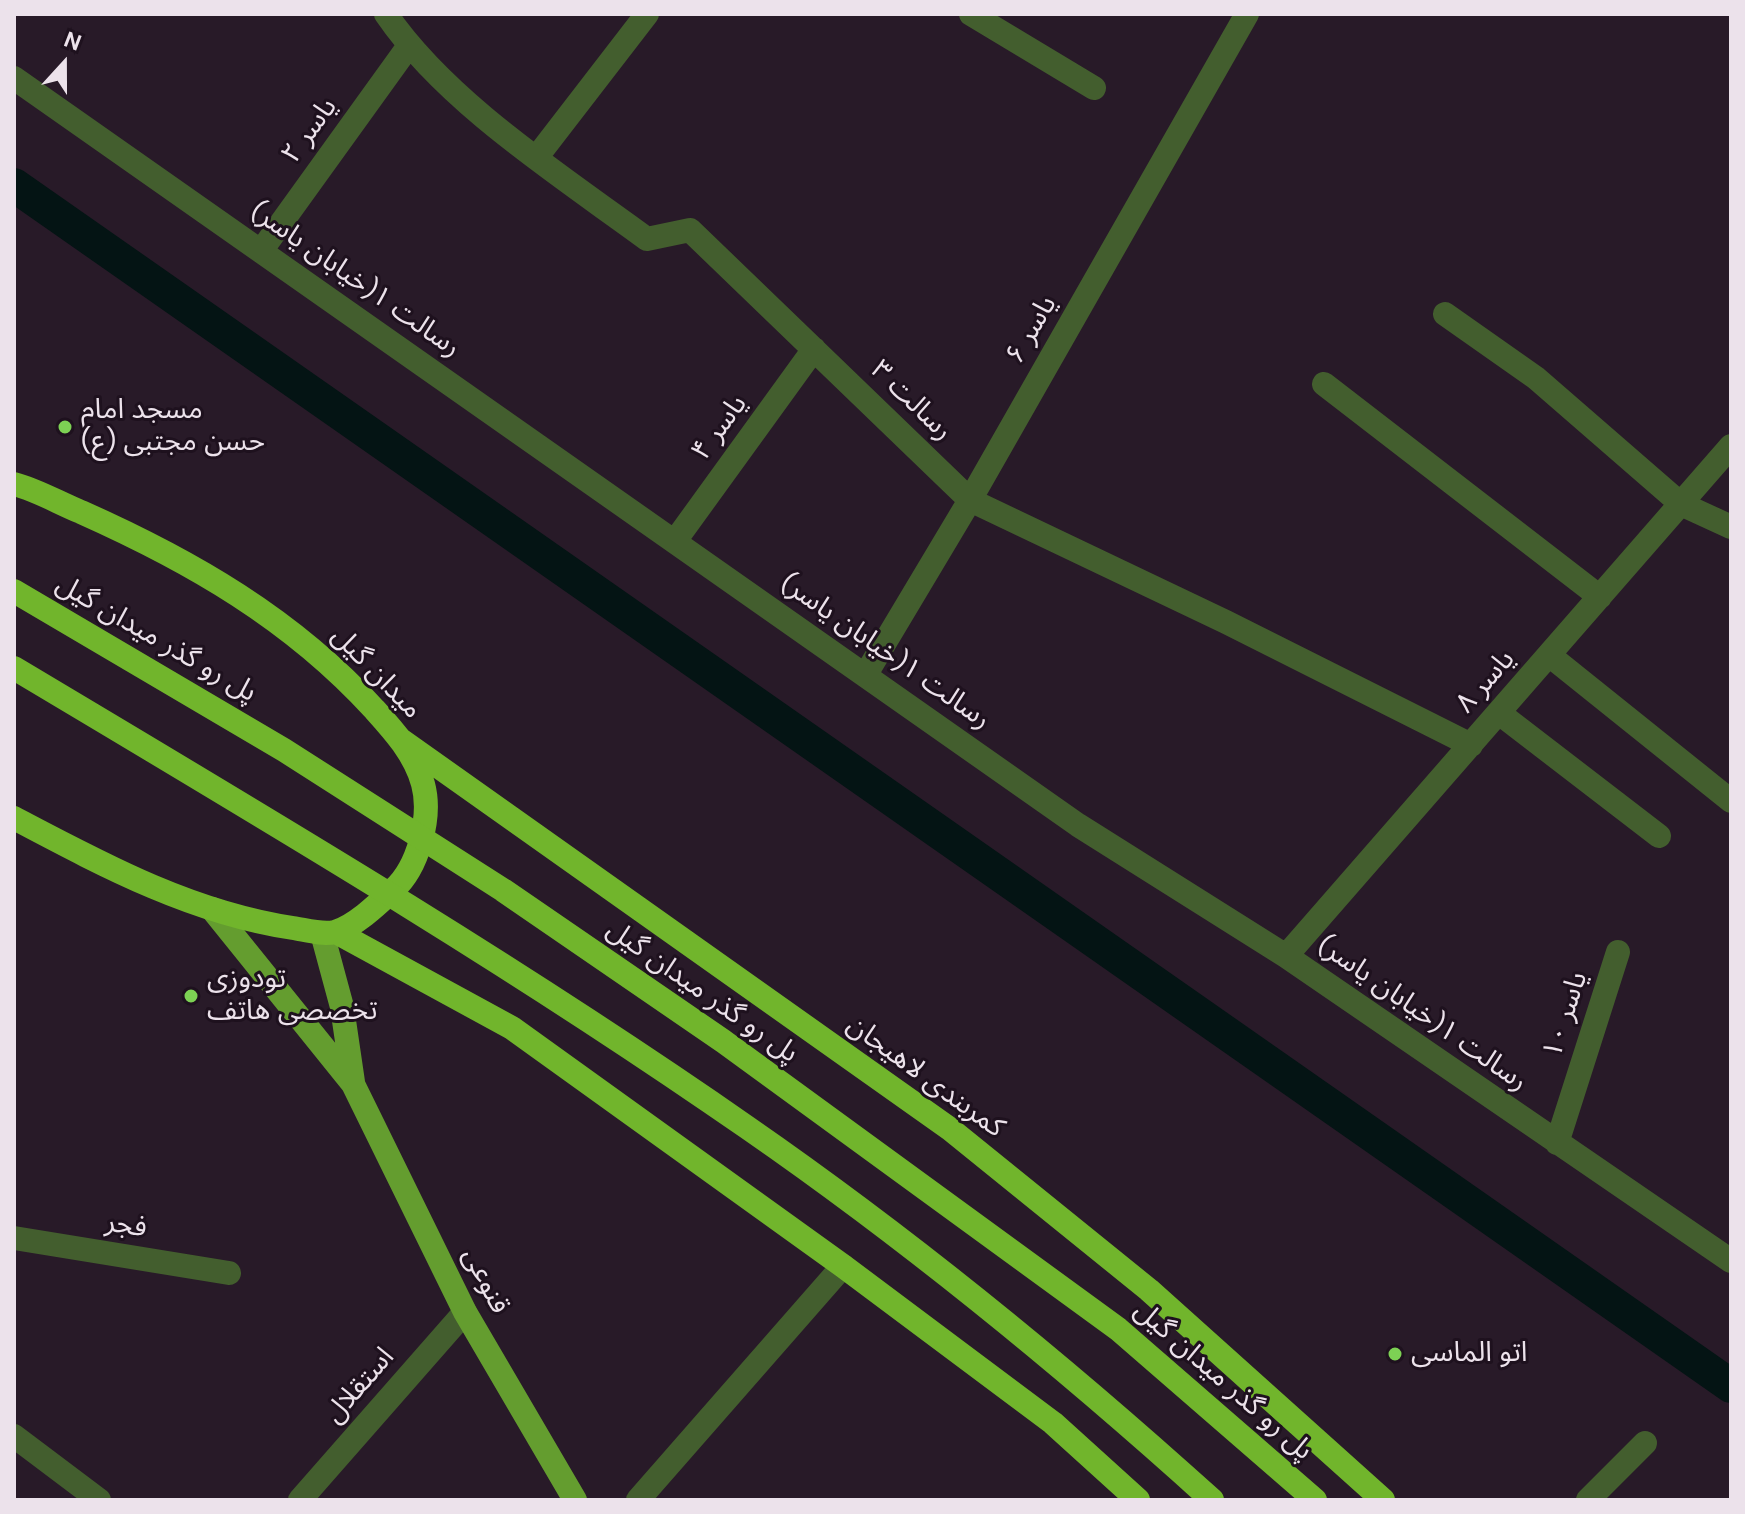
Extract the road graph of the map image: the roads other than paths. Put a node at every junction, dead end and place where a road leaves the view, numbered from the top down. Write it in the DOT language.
graph roads {
  1 [pos="386,14"];
  2 [pos="647,14"];
  3 [pos="971,14"];
  4 [pos="1247,14"];
  5 [pos="408,47"];
  6 [pos="14,78"];
  7 [pos="1094,88"];
  8 [pos="536,158"];
  9 [pos="261,251"];
  10 [pos="1445,314"];
  11 [pos="814,349"];
  12 [pos="1324,384"];
  13 [pos="1731,446"];
  14 [pos="16,483"];
  15 [pos="970,500"];
  16 [pos="1681,504"];
  17 [pos="1731,527"];
  18 [pos="675,541"];
  19 [pos="14,591"];
  20 [pos="1600,597"];
  21 [pos="1549,655"];
  22 [pos="14,668"];
  23 [pos="866,674"];
  24 [pos="1499,713"];
  25 [pos="401,740"];
  26 [pos="1471,745"];
  27 [pos="1731,801"];
  28 [pos="14,818"];
  29 [pos="1659,836"];
  30 [pos="212,909"];
  31 [pos="329,932"];
  32 [pos="1618,952"];
  33 [pos="1286,956"];
  34 [pos="353,1084"];
  35 [pos="1557,1143"];
  36 [pos="14,1238"];
  37 [pos="1729,1256"];
  38 [pos="843,1266"];
  39 [pos="229,1273"];
  40 [pos="465,1312"];
  41 [pos="14,1436"];
  42 [pos="1645,1443"];
  43 [pos="99,1500"];
  44 [pos="300,1500"];
  45 [pos="575,1500"];
  46 [pos="638,1500"];
  47 [pos="1138,1500"];
  48 [pos="1212,1500"];
  49 [pos="1315,1500"];
  50 [pos="1383,1500"];
  51 [pos="1588,1500"];
  1 -- 5 [label="street, رسالت ۳"];
  2 -- 8 [label="street"];
  3 -- 7 [label="street"];
  4 -- 15 [label="street, یاسر ۶"];
  5 -- 8 [label="street, رسالت ۳"];
  5 -- 9 [label="street, یاسر ۲"];
  6 -- 9 [label="street, رسالت ۱(خیابان یاسر)"];
  8 -- 11 [label="street, رسالت ۳"];
  9 -- 18 [label="street, رسالت ۱(خیابان یاسر)"];
  10 -- 16 [label="street"];
  11 -- 15 [label="street, رسالت ۳"];
  11 -- 18 [label="street, یاسر ۴"];
  12 -- 20 [label="street"];
  13 -- 16 [label="street, یاسر ۸"];
  14 -- 25 [label="highway, میدان گیل"];
  15 -- 23 [label="street, یاسر ۶"];
  15 -- 26 [label="street, رسالت ۳"];
  16 -- 17 [label="street"];
  16 -- 20 [label="street, یاسر ۸"];
  18 -- 23 [label="street, رسالت ۱(خیابان یاسر)"];
  19 -- 49 [label="highway, پل رو گذر میدان گیل, bridge"];
  20 -- 21 [label="street, یاسر ۸"];
  21 -- 24 [label="street, یاسر ۸"];
  21 -- 27 [label="street"];
  22 -- 48 [label="highway, bridge"];
  23 -- 33 [label="street, رسالت ۱(خیابان یاسر)"];
  24 -- 26 [label="street, یاسر ۸"];
  24 -- 29 [label="street"];
  25 -- 31 [label="highway, میدان گیل"];
  25 -- 50 [label="highway, کمربندی لاهیجان"];
  26 -- 33 [label="street, یاسر ۸"];
  28 -- 30 [label="highway"];
  30 -- 31 [label="highway"];
  30 -- 34 [label="main road, قنوعی"];
  31 -- 34 [label="main road, قنوعی"];
  31 -- 38 [label="highway"];
  32 -- 35 [label="street, یاسر ۱۰"];
  33 -- 35 [label="street, رسالت ۱(خیابان یاسر)"];
  34 -- 40 [label="main road, قنوعی"];
  35 -- 37 [label="street, رسالت ۱(خیابان یاسر)"];
  36 -- 39 [label="street, فجر"];
  38 -- 46 [label="street"];
  38 -- 47 [label="highway"];
  40 -- 44 [label="street, استقلال"];
  40 -- 45 [label="main road, قنوعی"];
  41 -- 43 [label="street"];
  42 -- 51 [label="street"];
}
